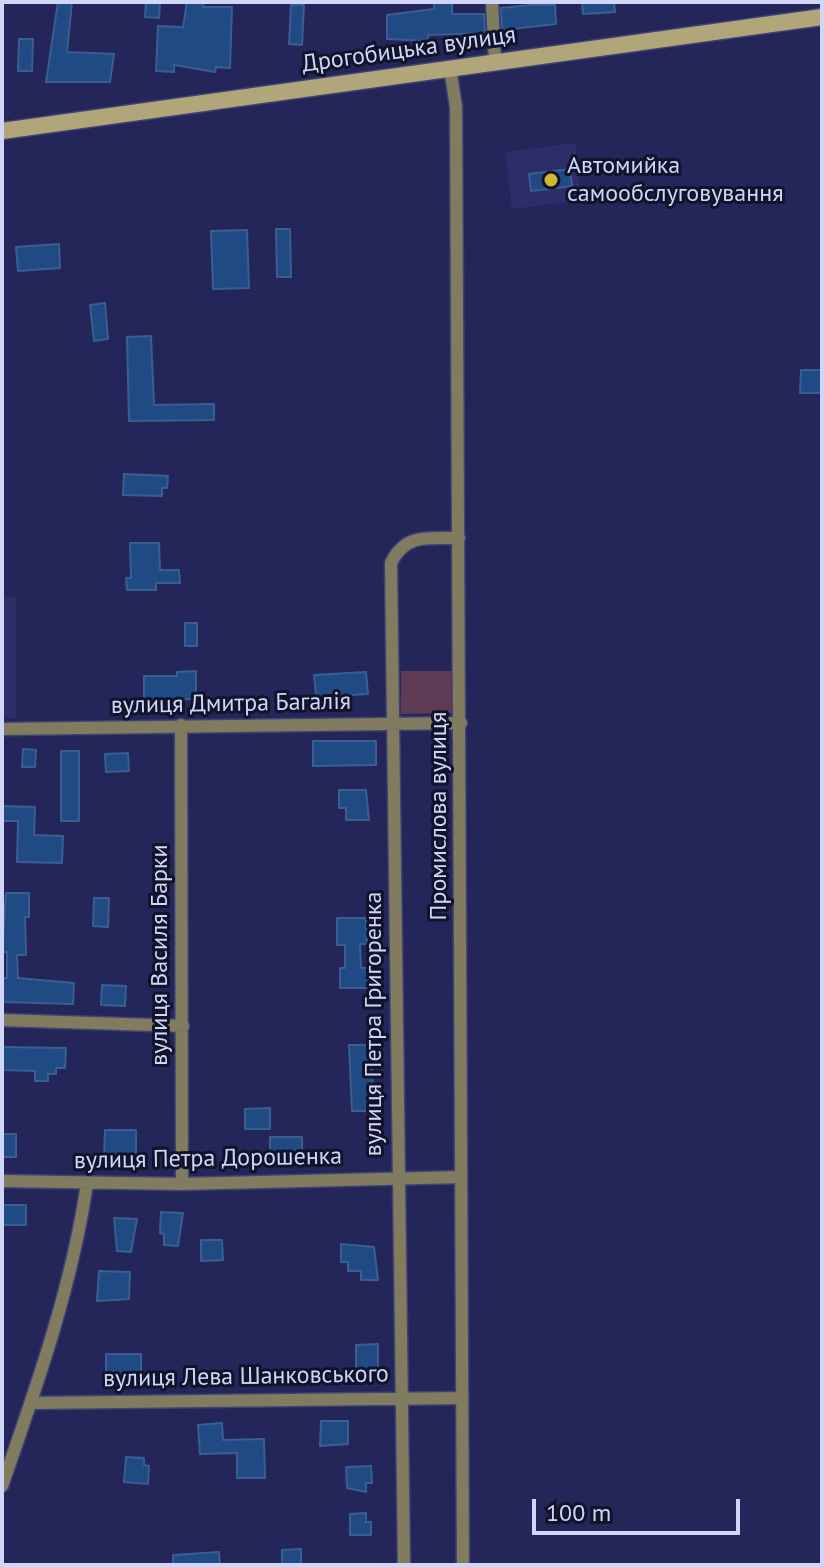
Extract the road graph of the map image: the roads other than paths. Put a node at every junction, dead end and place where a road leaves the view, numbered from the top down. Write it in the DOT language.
graph roads {
  1 [pos="492,2"];
  2 [pos="822,17"];
  3 [pos="495,62"];
  4 [pos="450,68"];
  5 [pos="2,131"];
  6 [pos="459,538"];
  7 [pos="461,723"];
  8 [pos="181,725"];
  9 [pos="392,725"];
  10 [pos="2,729"];
  11 [pos="2,1020"];
  12 [pos="183,1026"];
  13 [pos="461,1177"];
  14 [pos="396,1179"];
  15 [pos="2,1181"];
  16 [pos="87,1183"];
  17 [pos="182,1184"];
  18 [pos="401,1397"];
  19 [pos="462,1398"];
  20 [pos="31,1403"];
  21 [pos="2,1486"];
  22 [pos="404,1565"];
  23 [pos="463,1565"];
  1 -- 3 [label="street"];
  2 -- 3 [label="main road, Дрогобицька вулиця"];
  3 -- 4 [label="main road, Дрогобицька вулиця"];
  4 -- 5 [label="main road, Дрогобицька вулиця"];
  4 -- 6 [label="street, Промислова вулиця"];
  6 -- 7 [label="street, Промислова вулиця"];
  6 -- 9 [label="street, вулиця Петра Григоренка"];
  7 -- 9 [label="street, вулиця Дмитра Багалія"];
  7 -- 13 [label="street, Промислова вулиця"];
  8 -- 9 [label="street, вулиця Дмитра Багалія"];
  8 -- 10 [label="street, вулиця Дмитра Багалія"];
  8 -- 12 [label="street, вулиця Василя Барки"];
  9 -- 14 [label="street, вулиця Петра Григоренка"];
  11 -- 12 [label="street"];
  12 -- 17 [label="street, вулиця Василя Барки"];
  13 -- 14 [label="street, вулиця Петра Дорошенка"];
  13 -- 19 [label="street, Промислова вулиця"];
  14 -- 17 [label="street, вулиця Петра Дорошенка"];
  14 -- 18 [label="street, вулиця Петра Григоренка"];
  15 -- 16 [label="street, вулиця Петра Дорошенка"];
  16 -- 17 [label="street, вулиця Петра Дорошенка"];
  16 -- 20 [label="street"];
  18 -- 19 [label="street, вулиця Лева Шанковського"];
  18 -- 20 [label="street, вулиця Лева Шанковського"];
  18 -- 22 [label="street, вулиця Петра Григоренка"];
  19 -- 23 [label="street, Промислова вулиця"];
  20 -- 21 [label="street"];
}
